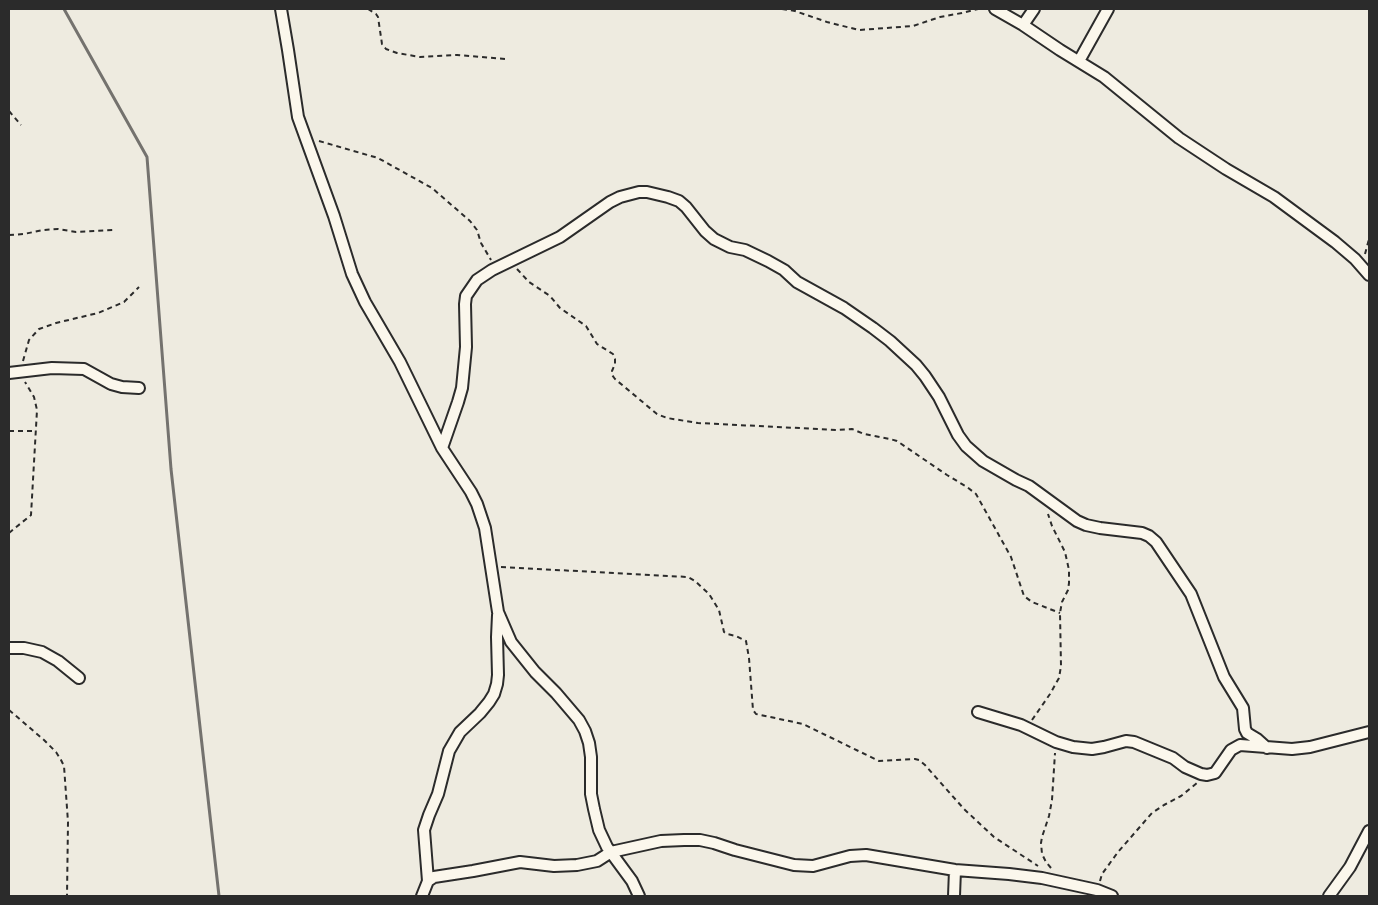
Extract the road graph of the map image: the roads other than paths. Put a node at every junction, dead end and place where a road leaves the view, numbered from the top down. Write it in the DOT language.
graph roads {
  1 [pos="281,9"];
  2 [pos="995,9"];
  3 [pos="1034,9"];
  4 [pos="1108,9"];
  5 [pos="1024,25"];
  6 [pos="1079,60"];
  7 [pos="1369,275"];
  8 [pos="9,373"];
  9 [pos="139,388"];
  10 [pos="442,448"];
  11 [pos="498,612"];
  12 [pos="9,648"];
  13 [pos="79,678"];
  14 [pos="978,712"];
  15 [pos="1369,732"];
  16 [pos="1267,748"];
  17 [pos="1369,831"];
  18 [pos="611,852"];
  19 [pos="956,870"];
  20 [pos="428,881"];
  21 [pos="422,896"];
  22 [pos="640,896"];
  23 [pos="954,896"];
  24 [pos="1112,896"];
  25 [pos="1329,896"];
  1 -- 10 [label="street"];
  2 -- 5 [label="street"];
  3 -- 5 [label="street"];
  4 -- 6 [label="street"];
  5 -- 6 [label="street"];
  6 -- 7 [label="street"];
  8 -- 9 [label="street"];
  10 -- 11 [label="street"];
  10 -- 16 [label="street"];
  11 -- 18 [label="street"];
  11 -- 20 [label="street"];
  12 -- 13 [label="street"];
  14 -- 16 [label="street"];
  15 -- 16 [label="street"];
  17 -- 25 [label="street"];
  18 -- 19 [label="street"];
  18 -- 20 [label="street"];
  18 -- 22 [label="street"];
  19 -- 23 [label="street"];
  19 -- 24 [label="street"];
  20 -- 21 [label="street"];
}
